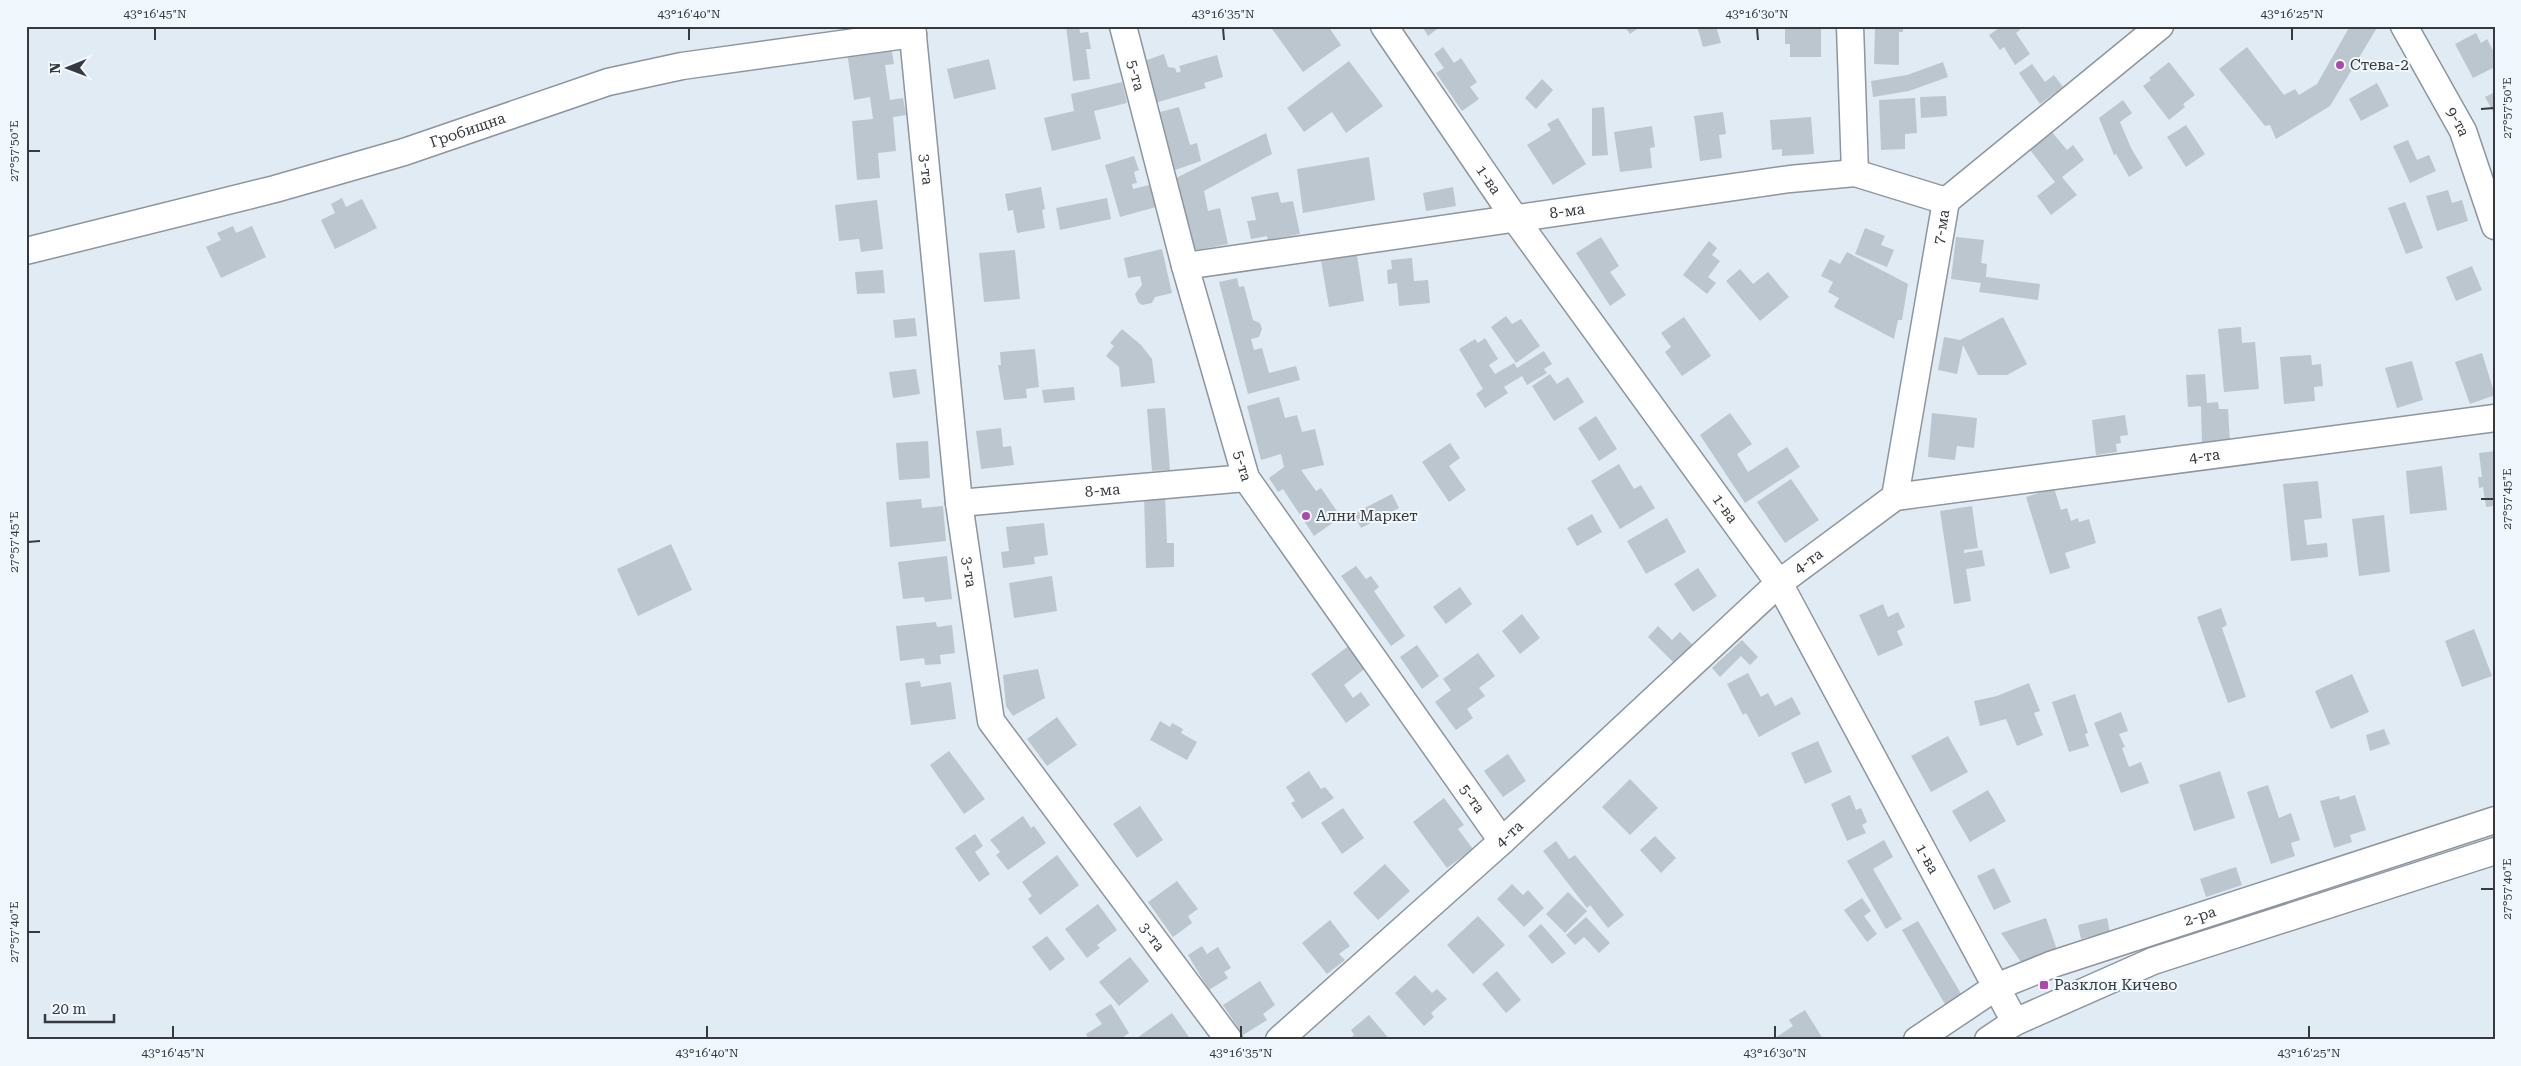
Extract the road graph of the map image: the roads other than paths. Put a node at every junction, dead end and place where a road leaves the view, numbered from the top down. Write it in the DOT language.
graph roads {
  1 [pos="1123,26"];
  2 [pos="1384,26"];
  3 [pos="1850,26"];
  4 [pos="2160,26"];
  5 [pos="2404,26"];
  6 [pos="913,30"];
  7 [pos="1855,173"];
  8 [pos="1946,201"];
  9 [pos="1516,220"];
  10 [pos="2495,226"];
  11 [pos="26,251"];
  12 [pos="1185,266"];
  13 [pos="2495,418"];
  14 [pos="1246,478"];
  15 [pos="1895,497"];
  16 [pos="959,503"];
  17 [pos="1780,583"];
  18 [pos="2495,820"];
  19 [pos="1502,841"];
  20 [pos="2495,852"];
  21 [pos="2375,860"];
  22 [pos="2396,883"];
  23 [pos="1996,987"];
  24 [pos="2015,1022"];
  25 [pos="1229,1040"];
  26 [pos="1279,1040"];
  27 [pos="1917,1040"];
  28 [pos="1988,1040"];
  1 -- 12 [label="street, 5-та"];
  2 -- 9 [label="street, 1-ва"];
  3 -- 7 [label="street"];
  4 -- 8 [label="street, 7-ма"];
  5 -- 10 [label="street, 9-та"];
  6 -- 11 [label="street, Гробищна"];
  6 -- 16 [label="street, 3-та"];
  7 -- 8 [label="street, 8-ма"];
  7 -- 9 [label="street, 8-ма"];
  8 -- 15 [label="street, 7-ма"];
  9 -- 12 [label="street, 8-ма"];
  9 -- 17 [label="street, 1-ва"];
  12 -- 14 [label="street, 5-та"];
  13 -- 15 [label="street, 4-та"];
  14 -- 16 [label="street, 8-ма"];
  14 -- 19 [label="street, 5-та"];
  15 -- 17 [label="street, 4-та"];
  16 -- 25 [label="street, 3-та"];
  17 -- 19 [label="street, 4-та"];
  17 -- 23 [label="street, 1-ва"];
  18 -- 21 [label="street, 2-ра"];
  19 -- 26 [label="street, 4-та"];
  20 -- 22 [label="street"];
  21 -- 22 [label="street"];
  21 -- 23 [label="street, 2-ра"];
  22 -- 24 [label="street"];
  23 -- 24 [label="street, 1-ва"];
  23 -- 27 [label="street, 2-ра"];
  24 -- 28 [label="street"];
}
